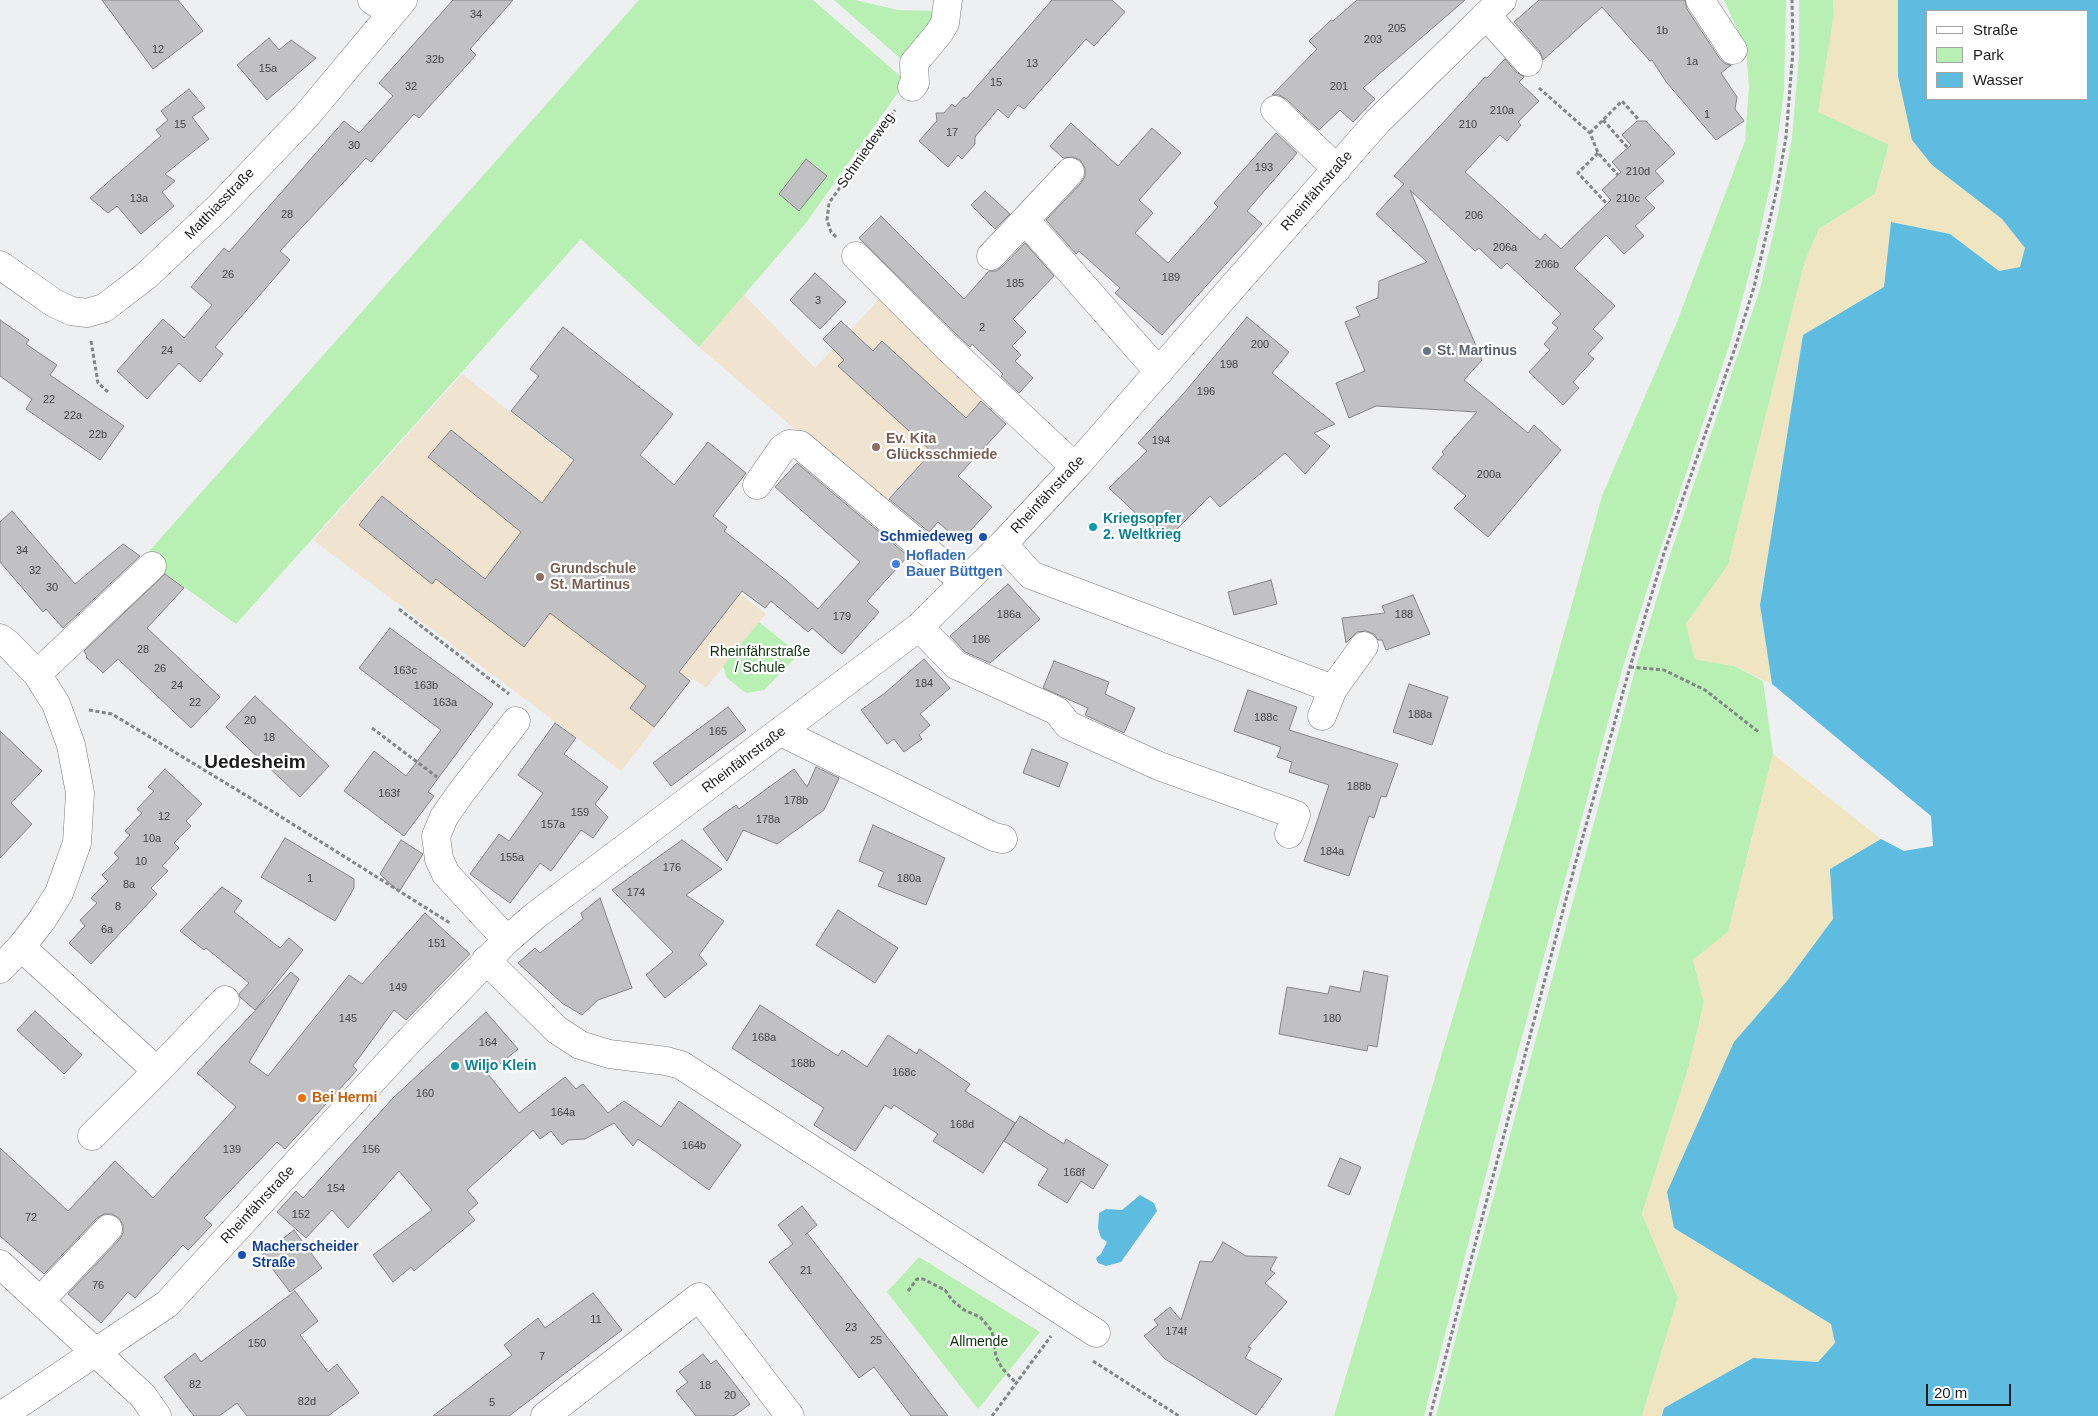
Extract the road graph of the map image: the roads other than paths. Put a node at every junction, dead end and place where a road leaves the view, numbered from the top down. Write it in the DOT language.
graph roads {
  1 [pos="948,0"];
  2 [pos="1700,0"];
  3 [pos="389,4"];
  4 [pos="1494,8"];
  5 [pos="1733,50"];
  6 [pos="1531,73"];
  7 [pos="913,75"];
  8 [pos="1275,110"];
  9 [pos="1337,169"];
  10 [pos="1070,172"];
  11 [pos="1025,220"];
  12 [pos="856,256"];
  13 [pos="991,256"];
  14 [pos="0,265"];
  15 [pos="1159,372"];
  16 [pos="1075,468"];
  17 [pos="757,485"];
  18 [pos="1003,544"];
  19 [pos="152,566"];
  20 [pos="964,582"];
  21 [pos="919,627"];
  22 [pos="0,638"];
  23 [pos="1364,646"];
  24 [pos="37,674"];
  25 [pos="1333,689"];
  26 [pos="1322,716"];
  27 [pos="516,721"];
  28 [pos="781,732"];
  29 [pos="1290,834"];
  30 [pos="1003,839"];
  31 [pos="507,940"];
  32 [pos="21,947"];
  33 [pos="486,960"];
  34 [pos="0,968"];
  35 [pos="225,1000"];
  36 [pos="157,1071"];
  37 [pos="92,1136"];
  38 [pos="108,1229"];
  39 [pos="0,1264"];
  40 [pos="41,1300"];
  41 [pos="1096,1333"];
  42 [pos="97,1352"];
  43 [pos="1,1416"];
  44 [pos="157,1416"];
  45 [pos="544,1416"];
  46 [pos="790,1416"];
  1 -- 7 [label="street"];
  2 -- 5 [label="street"];
  3 -- 14 [label="street, Matthiasstraße"];
  4 -- 6 [label="street"];
  4 -- 9 [label="street, Rheinfährstraße"];
  8 -- 9 [label="street"];
  9 -- 15 [label="street, Rheinfährstraße"];
  10 -- 11 [label="street"];
  11 -- 13 [label="street"];
  11 -- 15 [label="street"];
  12 -- 16 [label="street"];
  15 -- 16 [label="street, Rheinfährstraße"];
  16 -- 18 [label="street, Rheinfährstraße"];
  17 -- 20 [label="street"];
  18 -- 20 [label="street, Rheinfährstraße"];
  18 -- 25 [label="street"];
  19 -- 24 [label="street"];
  20 -- 21 [label="street, Rheinfährstraße"];
  21 -- 28 [label="street, Rheinfährstraße"];
  21 -- 29 [label="street"];
  22 -- 24 [label="street"];
  23 -- 25 [label="street"];
  24 -- 32 [label="street"];
  25 -- 26 [label="street"];
  27 -- 31 [label="street"];
  28 -- 30 [label="street"];
  28 -- 31 [label="street, Rheinfährstraße"];
  31 -- 33 [label="street, Rheinfährstraße"];
  32 -- 34 [label="street"];
  32 -- 36 [label="street"];
  33 -- 41 [label="street"];
  33 -- 42 [label="street, Rheinfährstraße"];
  35 -- 36 [label="street"];
  36 -- 37 [label="street"];
  38 -- 40 [label="street"];
  39 -- 40 [label="street"];
  40 -- 42 [label="street"];
  42 -- 43 [label="street, Rheinfährstraße"];
  42 -- 44 [label="street"];
  45 -- 46 [label="street"];
}
